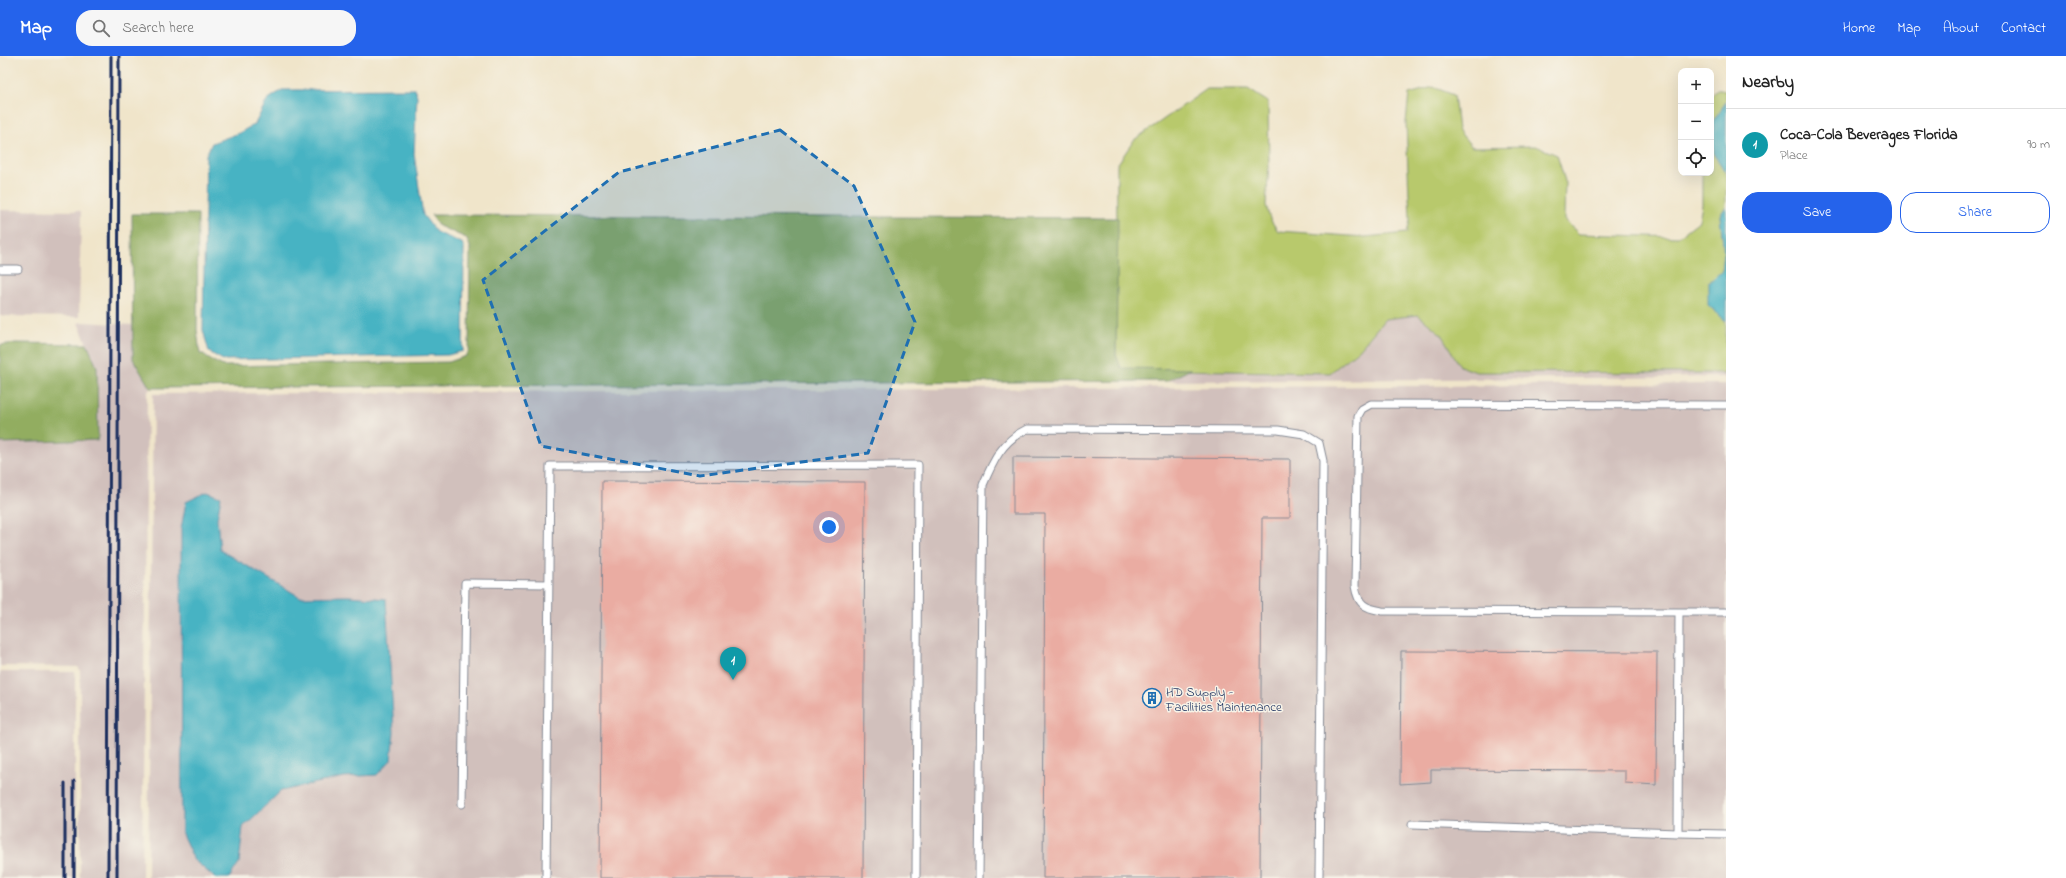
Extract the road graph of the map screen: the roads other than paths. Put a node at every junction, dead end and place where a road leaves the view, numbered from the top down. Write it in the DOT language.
graph roads {
  1 [pos="0,269"];
  2 [pos="18,269"];
  3 [pos="1726,405"];
  4 [pos="549,584"];
  5 [pos="1679,612"];
  6 [pos="1726,612"];
  7 [pos="462,804"];
  8 [pos="1412,824"];
  9 [pos="1678,833"];
  10 [pos="1726,834"];
  11 [pos="546,878"];
  12 [pos="916,878"];
  13 [pos="978,878"];
  14 [pos="1319,878"];
  1 -- 2 [label="lane"];
  3 -- 5 [label="lane"];
  4 -- 7 [label="lane"];
  4 -- 11 [label="lane"];
  4 -- 12 [label="lane"];
  5 -- 6 [label="lane"];
  5 -- 9 [label="lane"];
  8 -- 9 [label="lane"];
  9 -- 10 [label="lane"];
  13 -- 14 [label="lane"];
}
